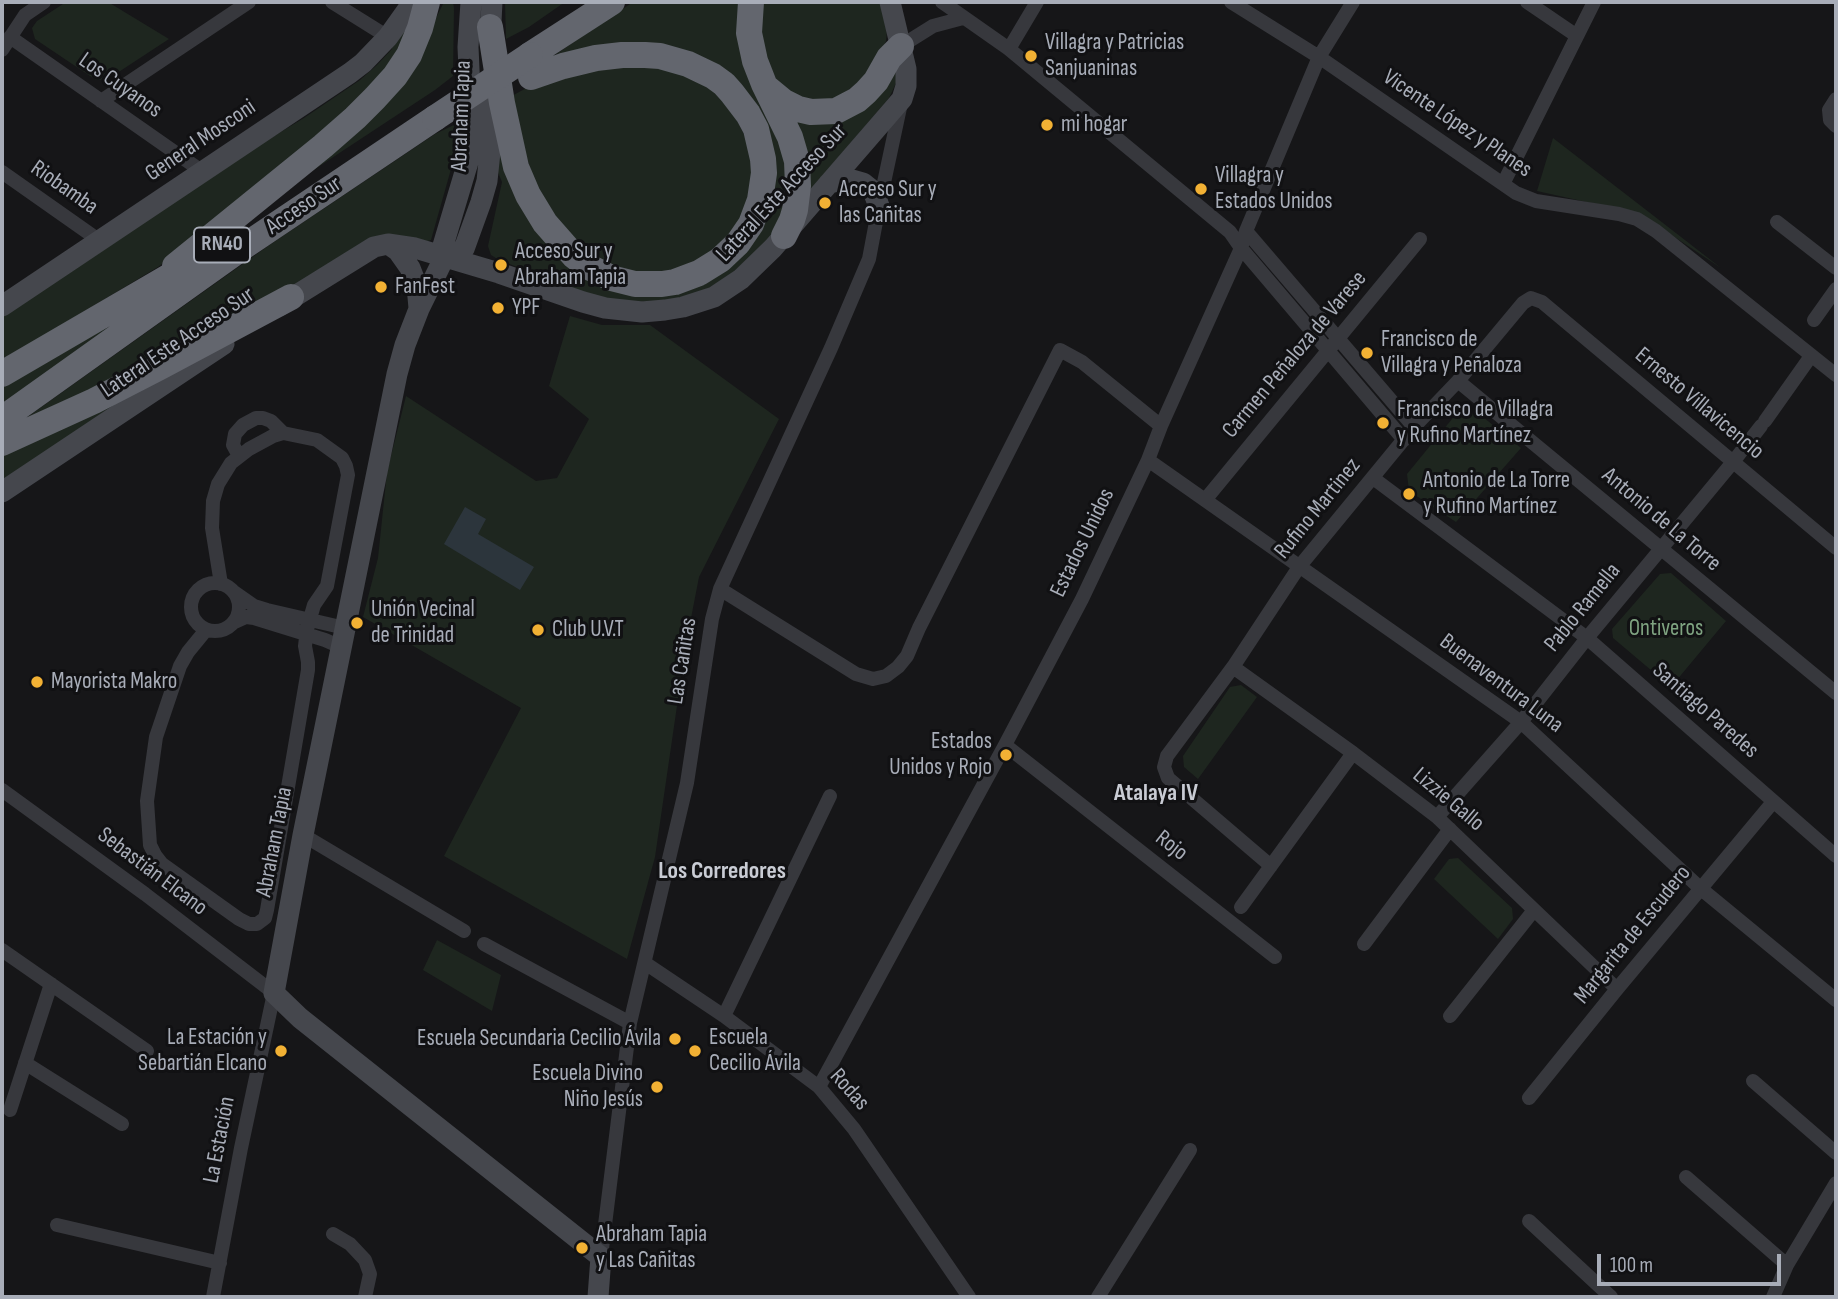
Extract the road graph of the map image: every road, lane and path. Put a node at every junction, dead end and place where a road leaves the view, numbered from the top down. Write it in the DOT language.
graph roads {
  1 [pos="44,2"];
  2 [pos="249,2"];
  3 [pos="332,2"];
  4 [pos="413,2"];
  5 [pos="427,2"];
  6 [pos="471,2"];
  7 [pos="588,2"];
  8 [pos="612,2"];
  9 [pos="751,2"];
  10 [pos="890,2"];
  11 [pos="942,2"];
  12 [pos="1037,2"];
  13 [pos="1231,2"];
  14 [pos="1353,2"];
  15 [pos="1527,2"];
  16 [pos="1594,2"];
  17 [pos="491,14"];
  18 [pos="963,18"];
  19 [pos="1577,36"];
  20 [pos="388,37"];
  21 [pos="6,43"];
  22 [pos="901,46"];
  23 [pos="1009,49"];
  24 [pos="530,57"];
  25 [pos="1319,57"];
  26 [pos="764,84"];
  27 [pos="902,99"];
  28 [pos="1836,99"];
  29 [pos="101,101"];
  30 [pos="439,111"];
  31 [pos="1836,126"];
  32 [pos="2,172"];
  33 [pos="203,172"];
  34 [pos="829,183"];
  35 [pos="1503,184"];
  36 [pos="879,206"];
  37 [pos="1777,222"];
  38 [pos="1246,231"];
  39 [pos="1230,232"];
  40 [pos="784,236"];
  41 [pos="1420,239"];
  42 [pos="100,241"];
  43 [pos="388,244"];
  44 [pos="1241,248"];
  45 [pos="454,253"];
  46 [pos="1836,268"];
  47 [pos="1836,289"];
  48 [pos="291,297"];
  49 [pos="1531,298"];
  50 [pos="126,303"];
  51 [pos="2,306"];
  52 [pos="419,309"];
  53 [pos="1814,320"];
  54 [pos="1339,339"];
  55 [pos="1328,350"];
  56 [pos="1811,356"];
  57 [pos="2,374"];
  58 [pos="1836,375"];
  59 [pos="1458,381"];
  60 [pos="2,419"];
  61 [pos="1161,426"];
  62 [pos="1414,427"];
  63 [pos="283,433"];
  64 [pos="1404,440"];
  65 [pos="2,443"];
  66 [pos="239,456"];
  67 [pos="1147,460"];
  68 [pos="1733,462"];
  69 [pos="1373,478"];
  70 [pos="2,492"];
  71 [pos="1205,500"];
  72 [pos="1836,548"];
  73 [pos="1660,550"];
  74 [pos="1299,567"];
  75 [pos="221,584"];
  76 [pos="720,589"];
  77 [pos="234,592"];
  78 [pos="310,620"];
  79 [pos="235,622"];
  80 [pos="206,630"];
  81 [pos="307,636"];
  82 [pos="343,637"];
  83 [pos="1587,638"];
  84 [pos="1233,667"];
  85 [pos="1836,693"];
  86 [pos="1521,722"];
  87 [pos="1005,745"];
  88 [pos="1353,753"];
  89 [pos="2,790"];
  90 [pos="830,796"];
  91 [pos="1773,802"];
  92 [pos="1437,817"];
  93 [pos="1450,829"];
  94 [pos="303,835"];
  95 [pos="1836,856"];
  96 [pos="1271,866"];
  97 [pos="1700,888"];
  98 [pos="1241,907"];
  99 [pos="1534,910"];
  100 [pos="464,931"];
  101 [pos="484,944"];
  102 [pos="1364,944"];
  103 [pos="2,950"];
  104 [pos="1275,957"];
  105 [pos="645,963"];
  106 [pos="51,984"];
  107 [pos="1617,989"];
  108 [pos="274,993"];
  109 [pos="1836,1000"];
  110 [pos="724,1016"];
  111 [pos="1450,1016"];
  112 [pos="630,1023"];
  113 [pos="147,1051"];
  114 [pos="25,1063"];
  115 [pos="1753,1081"];
  116 [pos="820,1087"];
  117 [pos="1529,1098"];
  118 [pos="10,1110"];
  119 [pos="122,1124"];
  120 [pos="1190,1150"];
  121 [pos="1836,1153"];
  122 [pos="1686,1177"];
  123 [pos="1836,1183"];
  124 [pos="1530,1221"];
  125 [pos="57,1225"];
  126 [pos="333,1234"];
  127 [pos="601,1257"];
  128 [pos="220,1263"];
  129 [pos="1787,1265"];
  130 [pos="962,1294"];
  131 [pos="213,1297"];
  132 [pos="365,1297"];
  133 [pos="598,1297"];
  134 [pos="1098,1297"];
  135 [pos="1611,1297"];
  136 [pos="1773,1297"];
  1 -- 21 [label="street"];
  2 -- 29 [label="street"];
  3 -- 20 [label="street"];
  4 -- 20 [label="street, General Mosconi"];
  5 -- 50 [label="highway"];
  6 -- 45 [label="street, Abraham Tapia"];
  7 -- 24 [label="highway, Acceso Sur / RN40"];
  8 -- 24 [label="highway, Acceso Sur / RN40"];
  9 -- 26 [label="highway"];
  10 -- 22 [label="street"];
  11 -- 18 [label="street"];
  12 -- 23 [label="street"];
  13 -- 25 [label="street, Vicente López y Planes"];
  14 -- 25 [label="street, Estados Unidos"];
  15 -- 19 [label="street"];
  16 -- 19 [label="street"];
  17 -- 24 [label="highway"];
  17 -- 45 [label="street, Abraham Tapia"];
  18 -- 22 [label="street"];
  18 -- 23 [label="street"];
  19 -- 35 [label="street"];
  20 -- 33 [label="street, General Mosconi"];
  21 -- 29 [label="street, Los Cuyanos"];
  22 -- 26 [label="highway"];
  22 -- 27 [label="street"];
  23 -- 39 [label="street"];
  24 -- 30 [label="highway, Acceso Sur / RN40"];
  24 -- 30 [label="highway, bridge"];
  25 -- 35 [label="street, Vicente López y Planes"];
  25 -- 38 [label="street, Estados Unidos"];
  26 -- 40 [label="highway"];
  27 -- 34 [label="street, Lateral Este Acceso Sur"];
  27 -- 36 [label="street, Las Cañitas"];
  28 -- 31 [label="street"];
  29 -- 33 [label="street, Los Cuyanos"];
  30 -- 50 [label="highway, Acceso Sur / RN40"];
  30 -- 60 [label="highway, Acceso Sur / RN40"];
  32 -- 42 [label="street, Riobamba"];
  33 -- 42 [label="street, General Mosconi"];
  34 -- 36 [label="street"];
  34 -- 40 [label="street, Lateral Este Acceso Sur"];
  35 -- 56 [label="street, Vicente López y Planes"];
  36 -- 76 [label="street, Las Cañitas"];
  37 -- 46 [label="street"];
  38 -- 39 [label="street"];
  38 -- 44 [label="street, Estados Unidos"];
  38 -- 54 [label="street"];
  39 -- 44 [label="street"];
  40 -- 45 [label="street, Lateral Este Acceso Sur"];
  41 -- 54 [label="street, Carmen Peñaloza de Varese"];
  42 -- 51 [label="street, General Mosconi"];
  43 -- 45 [label="street, Lateral Este Acceso Sur"];
  43 -- 48 [label="street, Lateral Este Acceso Sur"];
  43 -- 52 [label="street"];
  44 -- 55 [label="street"];
  44 -- 61 [label="street, Estados Unidos"];
  45 -- 52 [label="street, Abraham Tapia"];
  47 -- 53 [label="street"];
  48 -- 65 [label="highway"];
  48 -- 70 [label="street, Lateral Este Acceso Sur"];
  49 -- 59 [label="street, Rufino Martinez"];
  49 -- 68 [label="street, Ernesto Villavicencio"];
  50 -- 57 [label="highway, Acceso Sur / RN40"];
  52 -- 82 [label="street, Abraham Tapia"];
  54 -- 55 [label="street, Carmen Peñaloza de Varese"];
  54 -- 62 [label="street"];
  55 -- 64 [label="street"];
  55 -- 71 [label="street, Carmen Peñaloza de Varese"];
  56 -- 58 [label="street, Vicente López y Planes"];
  56 -- 68 [label="street, Pablo Ramella"];
  59 -- 62 [label="street, Rufino Martinez"];
  59 -- 73 [label="street, Antonio de La Torre"];
  61 -- 67 [label="street, Estados Unidos"];
  61 -- 76 [label="street"];
  62 -- 64 [label="street, Rufino Martinez"];
  63 -- 66 [label="street"];
  63 -- 66 [label="street"];
  63 -- 78 [label="street"];
  64 -- 69 [label="street, Rufino Martinez"];
  66 -- 75 [label="street"];
  67 -- 71 [label="street, Buenaventura Luna"];
  67 -- 87 [label="street, Estados Unidos"];
  68 -- 72 [label="street, Ernesto Villavicencio"];
  68 -- 73 [label="street, Pablo Ramella"];
  69 -- 74 [label="street, Rufino Martinez"];
  69 -- 83 [label="street, Santiago Paredes"];
  71 -- 74 [label="street, Buenaventura Luna"];
  73 -- 83 [label="street, Pablo Ramella"];
  73 -- 85 [label="street, Antonio de La Torre"];
  74 -- 84 [label="street, Rufino Martinez"];
  74 -- 86 [label="street, Buenaventura Luna"];
  75 -- 77 [label="street"];
  75 -- 80 [label="street"];
  76 -- 105 [label="street, Las Cañitas"];
  77 -- 78 [label="street"];
  77 -- 79 [label="street"];
  78 -- 81 [label="street"];
  78 -- 82 [label="street"];
  79 -- 80 [label="street"];
  79 -- 81 [label="street"];
  80 -- 81 [label="street"];
  81 -- 82 [label="street"];
  82 -- 94 [label="street, Abraham Tapia"];
  83 -- 86 [label="street, Pablo Ramella"];
  83 -- 91 [label="street, Santiago Paredes"];
  84 -- 88 [label="street, Lizzie Gallo"];
  84 -- 96 [label="street, Rufino Martinez"];
  86 -- 92 [label="street, Pablo Ramella"];
  86 -- 97 [label="street, Buenaventura Luna"];
  87 -- 104 [label="street, Rojo"];
  87 -- 116 [label="street, Estados Unidos"];
  88 -- 92 [label="street, Lizzie Gallo"];
  88 -- 96 [label="street"];
  89 -- 108 [label="street, Sebastián Elcano"];
  90 -- 110 [label="street"];
  91 -- 95 [label="street, Santiago Paredes"];
  91 -- 97 [label="street, Margarita de Escudero"];
  92 -- 93 [label="street, Lizzie Gallo"];
  93 -- 99 [label="street, Lizzie Gallo"];
  93 -- 102 [label="street"];
  94 -- 100 [label="street"];
  94 -- 108 [label="street, Abraham Tapia"];
  96 -- 98 [label="street"];
  97 -- 107 [label="street, Margarita de Escudero"];
  97 -- 109 [label="street, Buenaventura Luna"];
  99 -- 107 [label="street, Lizzie Gallo"];
  99 -- 111 [label="street"];
  101 -- 112 [label="street"];
  103 -- 106 [label="street"];
  105 -- 110 [label="street, Rodas"];
  105 -- 112 [label="street, Las Cañitas"];
  106 -- 113 [label="street"];
  106 -- 114 [label="street"];
  107 -- 117 [label="street, Margarita de Escudero"];
  108 -- 127 [label="street"];
  108 -- 128 [label="street, La Estación"];
  110 -- 116 [label="street, Rodas"];
  112 -- 127 [label="street, Las Cañitas"];
  114 -- 118 [label="street"];
  114 -- 119 [label="street"];
  115 -- 121 [label="street"];
  116 -- 130 [label="street, Rodas"];
  120 -- 134 [label="street"];
  122 -- 129 [label="street"];
  123 -- 129 [label="street"];
  124 -- 135 [label="street"];
  125 -- 128 [label="street"];
  126 -- 132 [label="street"];
  127 -- 133 [label="street"];
  128 -- 131 [label="street, La Estación"];
  129 -- 136 [label="street"];
}
